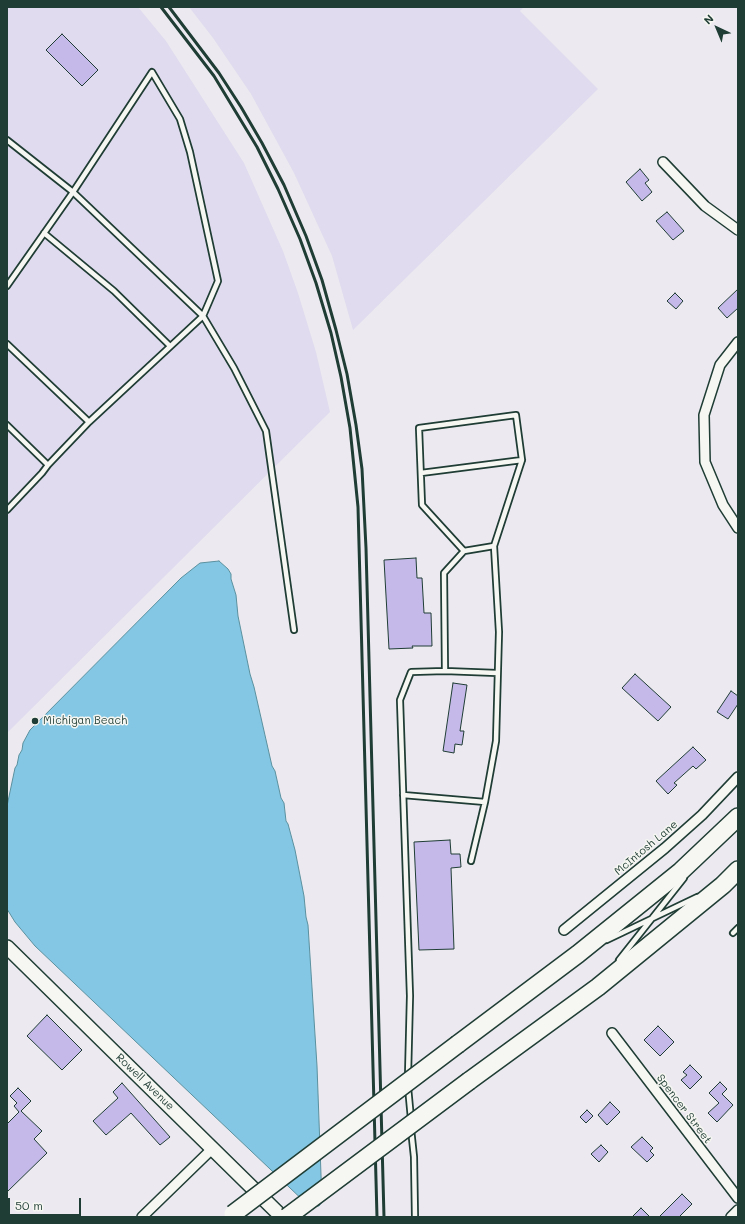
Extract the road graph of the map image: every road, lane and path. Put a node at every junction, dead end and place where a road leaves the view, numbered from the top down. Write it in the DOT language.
graph roads {
  1 [pos="7,140"];
  2 [pos="663,162"];
  3 [pos="73,192"];
  4 [pos="738,230"];
  5 [pos="44,234"];
  6 [pos="7,286"];
  7 [pos="203,316"];
  8 [pos="738,342"];
  9 [pos="7,344"];
  10 [pos="170,346"];
  11 [pos="89,422"];
  12 [pos="7,425"];
  13 [pos="522,460"];
  14 [pos="48,465"];
  15 [pos="420,473"];
  16 [pos="7,510"];
  17 [pos="738,528"];
  18 [pos="494,546"];
  19 [pos="464,550"];
  20 [pos="294,630"];
  21 [pos="444,671"];
  22 [pos="497,673"];
  23 [pos="738,777"];
  24 [pos="403,795"];
  25 [pos="485,802"];
  26 [pos="738,817"];
  27 [pos="716,838"];
  28 [pos="471,861"];
  29 [pos="692,869"];
  30 [pos="738,870"];
  31 [pos="687,875"];
  32 [pos="723,885"];
  33 [pos="652,918"];
  34 [pos="738,928"];
  35 [pos="564,930"];
  36 [pos="733,933"];
  37 [pos="605,941"];
  38 [pos="598,944"];
  39 [pos="8,948"];
  40 [pos="578,954"];
  41 [pos="617,962"];
  42 [pos="612,968"];
  43 [pos="598,987"];
  44 [pos="612,1034"];
  45 [pos="213,1148"];
  46 [pos="738,1198"];
  47 [pos="738,1210"];
  48 [pos="231,1215"];
  49 [pos="142,1217"];
  50 [pos="282,1217"];
  51 [pos="287,1217"];
  52 [pos="415,1217"];
  53 [pos="731,1217"];
  1 -- 3 [label="lane"];
  2 -- 4 [label="street"];
  3 -- 5 [label="lane"];
  3 -- 7 [label="lane"];
  3 -- 7 [label="lane"];
  5 -- 6 [label="lane"];
  5 -- 10 [label="lane"];
  7 -- 10 [label="lane"];
  7 -- 20 [label="lane"];
  8 -- 17 [label="street"];
  9 -- 11 [label="lane"];
  10 -- 11 [label="lane"];
  11 -- 14 [label="lane"];
  12 -- 14 [label="lane"];
  13 -- 15 [label="lane"];
  13 -- 15 [label="lane"];
  13 -- 18 [label="lane"];
  14 -- 16 [label="lane"];
  15 -- 19 [label="lane"];
  18 -- 19 [label="lane"];
  18 -- 22 [label="lane"];
  19 -- 21 [label="lane"];
  21 -- 22 [label="lane"];
  21 -- 24 [label="lane"];
  22 -- 25 [label="lane"];
  23 -- 35 [label="street, McIntosh Lane"];
  24 -- 25 [label="lane"];
  24 -- 52 [label="lane"];
  25 -- 28 [label="lane"];
  26 -- 27 [label="highway"];
  27 -- 29 [label="lane"];
  27 -- 40 [label="highway"];
  30 -- 32 [label="highway"];
  31 -- 33 [label="lane"];
  32 -- 33 [label="lane"];
  32 -- 43 [label="highway"];
  33 -- 37 [label="lane"];
  33 -- 41 [label="lane"];
  34 -- 36 [label="lane"];
  38 -- 40 [label="lane"];
  39 -- 45 [label="street, Rowell Avenue"];
  40 -- 48 [label="highway, bridge"];
  42 -- 43 [label="lane"];
  43 -- 51 [label="highway, bridge"];
  44 -- 46 [label="street, Spencer Street"];
  45 -- 49 [label="street"];
  45 -- 50 [label="street, Rowell Avenue"];
  47 -- 53 [label="street"];
}
